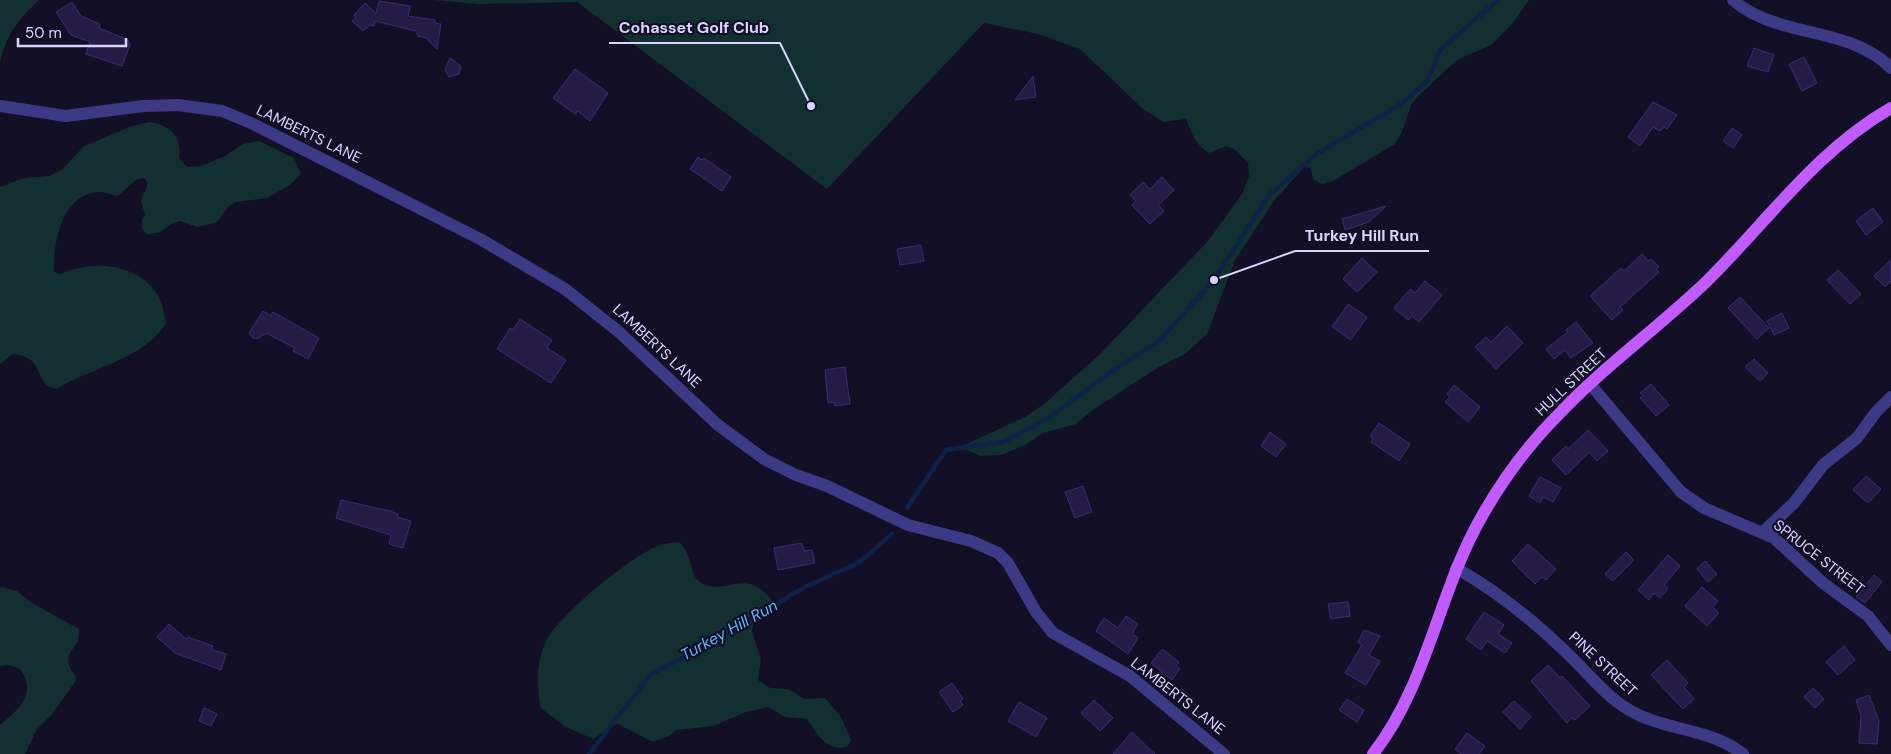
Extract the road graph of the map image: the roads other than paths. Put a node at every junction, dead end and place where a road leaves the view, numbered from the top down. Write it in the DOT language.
graph roads {
  1 [pos="1733,0"];
  2 [pos="1891,68"];
  3 [pos="0,106"];
  4 [pos="1891,108"];
  5 [pos="1590,384"];
  6 [pos="1891,397"];
  7 [pos="1762,532"];
  8 [pos="1456,568"];
  9 [pos="1889,637"];
  10 [pos="1224,754"];
  11 [pos="1373,754"];
  12 [pos="1742,754"];
  1 -- 2 [label="street"];
  3 -- 10 [label="street, LAMBERTS LANE"];
  4 -- 5 [label="main road, HULL STREET"];
  5 -- 7 [label="street, SPRUCE STREET"];
  5 -- 8 [label="main road, HULL STREET"];
  6 -- 7 [label="street"];
  7 -- 9 [label="street, SPRUCE STREET"];
  8 -- 11 [label="main road, HULL STREET"];
  8 -- 12 [label="street, PINE STREET"];
}
